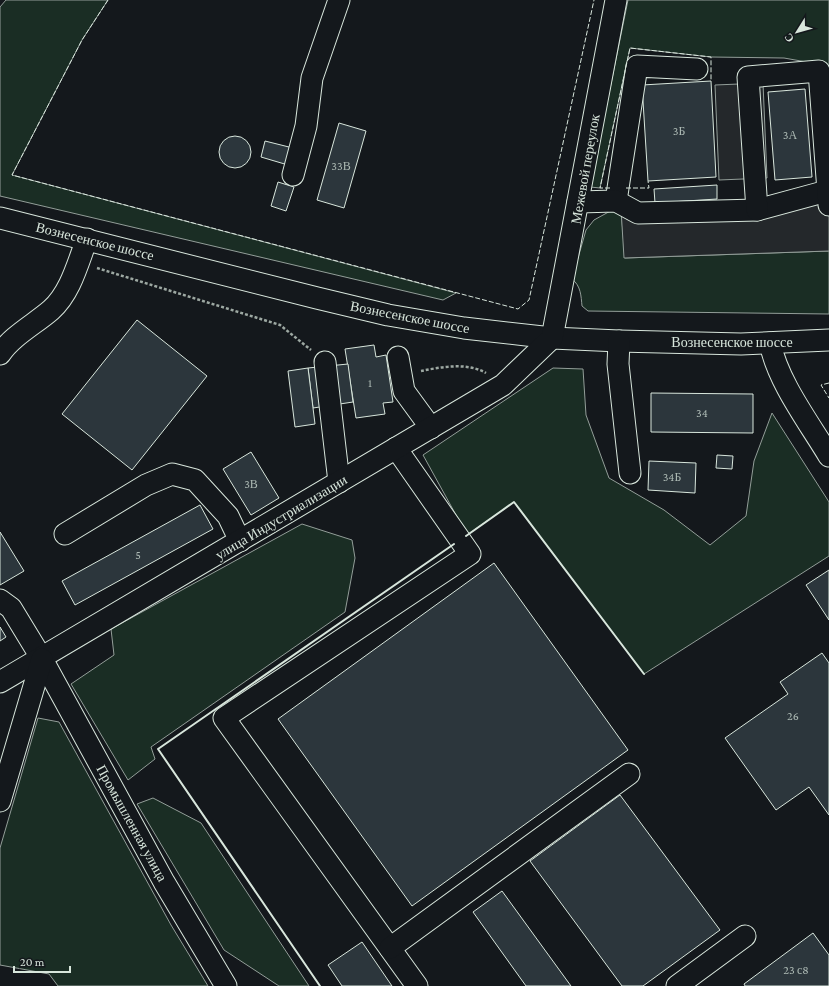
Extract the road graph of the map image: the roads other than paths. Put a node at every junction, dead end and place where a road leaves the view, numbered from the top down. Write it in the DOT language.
graph roads {
  1 [pos="339,0"];
  2 [pos="616,0"];
  3 [pos="697,69"];
  4 [pos="825,102"];
  5 [pos="293,175"];
  6 [pos="828,198"];
  7 [pos="616,201"];
  8 [pos="578,202"];
  9 [pos="757,210"];
  10 [pos="0,218"];
  11 [pos="87,239"];
  12 [pos="552,338"];
  13 [pos="829,340"];
  14 [pos="619,342"];
  15 [pos="770,343"];
  16 [pos="0,354"];
  17 [pos="325,362"];
  18 [pos="400,365"];
  19 [pos="431,428"];
  20 [pos="396,448"];
  21 [pos="829,456"];
  22 [pos="630,473"];
  23 [pos="339,482"];
  24 [pos="65,534"];
  25 [pos="240,541"];
  26 [pos="0,600"];
  27 [pos="42,659"];
  28 [pos="0,682"];
  29 [pos="629,774"];
  30 [pos="0,802"];
  31 [pos="745,936"];
  32 [pos="390,948"];
  33 [pos="226,986"];
  34 [pos="417,986"];
  35 [pos="677,986"];
  1 -- 5 [label="street"];
  2 -- 8 [label="street, Межевой переулок"];
  3 -- 7 [label="street"];
  4 -- 6 [label="street"];
  4 -- 9 [label="street"];
  6 -- 9 [label="street"];
  7 -- 8 [label="street"];
  7 -- 9 [label="street"];
  8 -- 12 [label="street, Межевой переулок"];
  10 -- 11 [label="street, Вознесенское шоссе"];
  11 -- 12 [label="street, Вознесенское шоссе"];
  11 -- 16 [label="street"];
  12 -- 14 [label="street, Вознесенское шоссе"];
  12 -- 19 [label="street, улица Индустриализации"];
  13 -- 15 [label="street, Вознесенское шоссе"];
  14 -- 15 [label="street, Вознесенское шоссе"];
  14 -- 22 [label="street"];
  15 -- 21 [label="street"];
  17 -- 23 [label="street"];
  18 -- 19 [label="street"];
  19 -- 20 [label="street, улица Индустриализации"];
  20 -- 23 [label="street, улица Индустриализации"];
  20 -- 32 [label="street"];
  23 -- 25 [label="street, улица Индустриализации"];
  24 -- 25 [label="street"];
  25 -- 27 [label="street, улица Индустриализации"];
  26 -- 27 [label="street, Промышленная улица"];
  27 -- 28 [label="street, улица Индустриализации"];
  27 -- 30 [label="street"];
  27 -- 33 [label="street, Промышленная улица"];
  29 -- 32 [label="street"];
  31 -- 35 [label="street"];
  32 -- 34 [label="street"];
}
